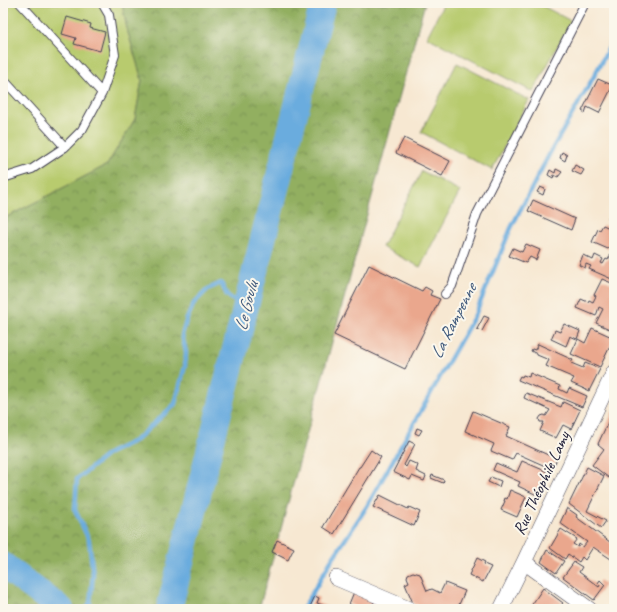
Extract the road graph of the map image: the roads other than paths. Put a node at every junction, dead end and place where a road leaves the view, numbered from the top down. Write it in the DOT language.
graph roads {
  1 [pos="20,3"];
  2 [pos="102,3"];
  3 [pos="585,3"];
  4 [pos="3,79"];
  5 [pos="102,93"];
  6 [pos="65,147"];
  7 [pos="5,176"];
  8 [pos="445,294"];
  9 [pos="614,372"];
  10 [pos="524,562"];
  11 [pos="336,578"];
  12 [pos="409,609"];
  13 [pos="501,609"];
  14 [pos="589,609"];
  1 -- 5 [label="lane"];
  2 -- 5 [label="lane"];
  3 -- 8 [label="lane"];
  4 -- 6 [label="lane"];
  5 -- 6 [label="lane"];
  6 -- 7 [label="lane"];
  9 -- 10 [label="street, Rue Théophile Lamy"];
  10 -- 13 [label="street, Rue Théophile Lamy"];
  10 -- 14 [label="street"];
  11 -- 12 [label="street"];
}
